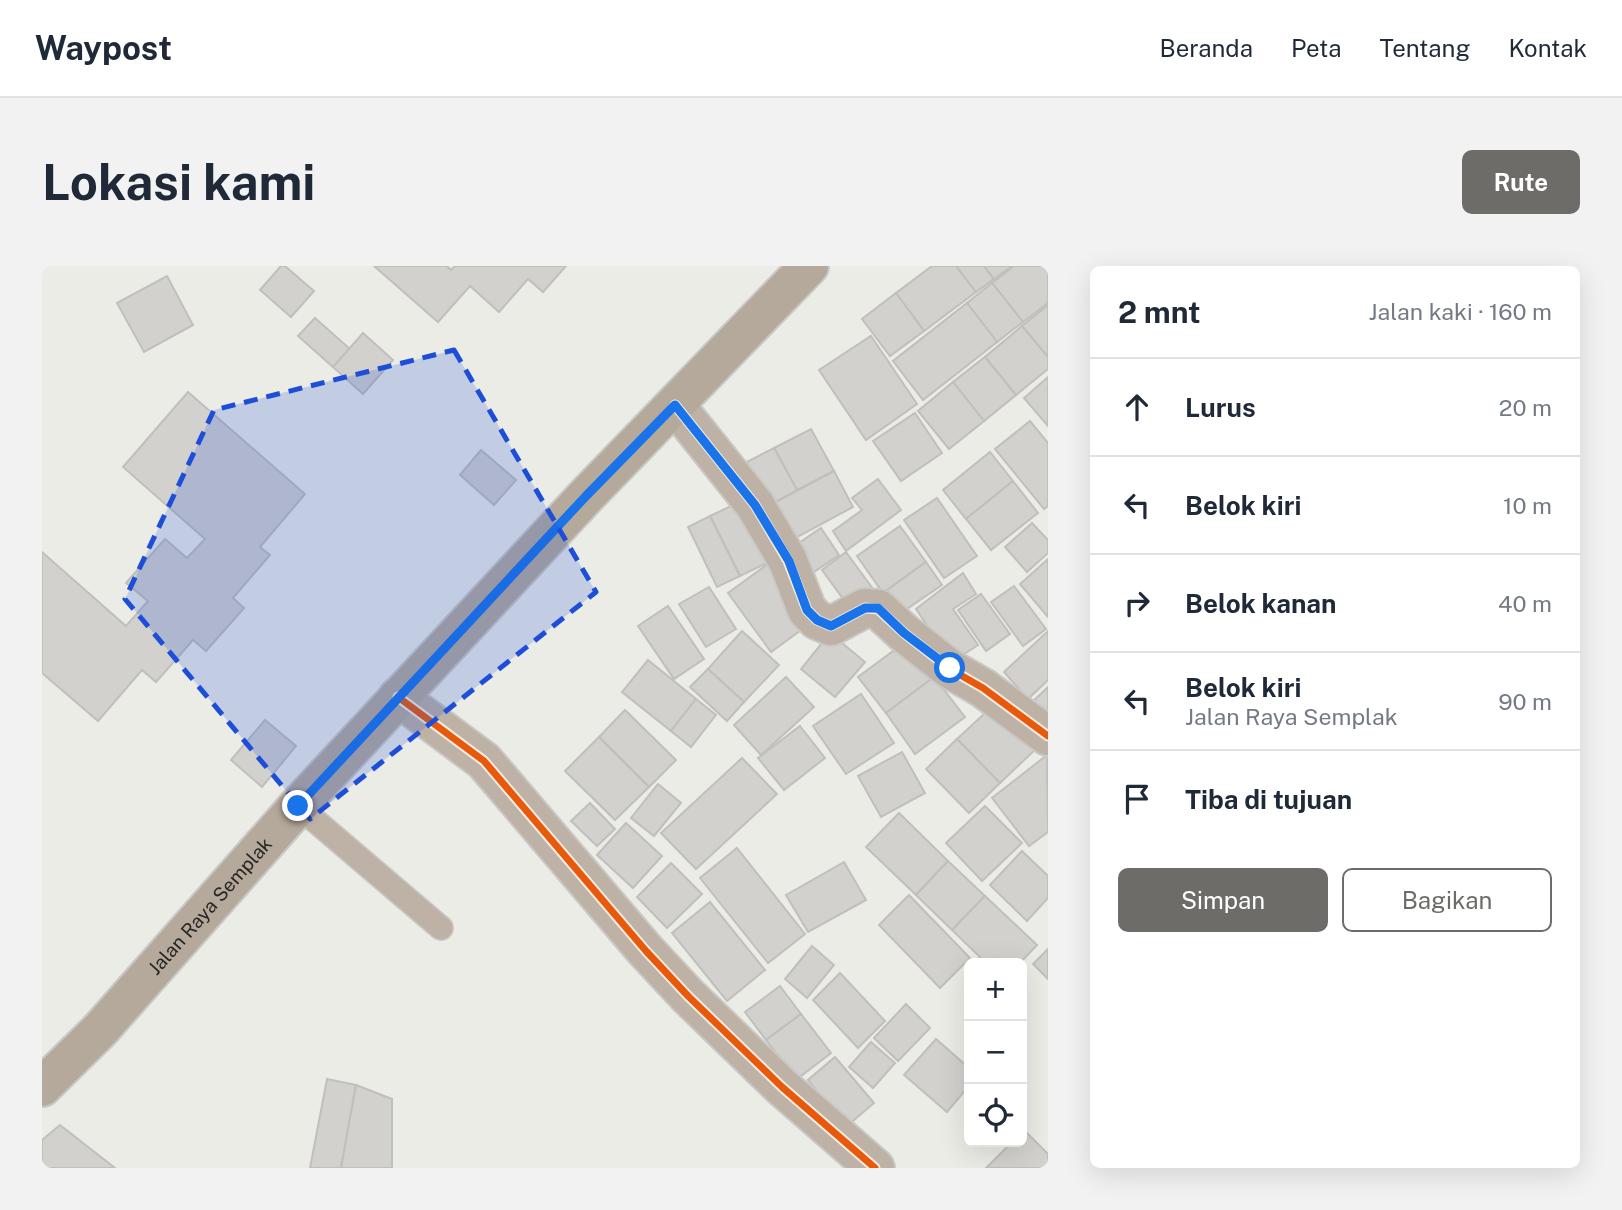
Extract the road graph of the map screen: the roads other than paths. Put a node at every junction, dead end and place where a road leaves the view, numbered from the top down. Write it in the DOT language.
graph roads {
  1 [pos="809,266"];
  2 [pos="675,405"];
  3 [pos="398,697"];
  4 [pos="1048,736"];
  5 [pos="298,806"];
  6 [pos="441,929"];
  7 [pos="42,1087"];
  8 [pos="875,1168"];
  1 -- 2 [label="main road, Jalan Raya Semplak"];
  2 -- 3 [label="main road, Jalan Raya Semplak"];
  2 -- 4 [label="street"];
  3 -- 5 [label="main road, Jalan Raya Semplak"];
  3 -- 8 [label="street"];
  5 -- 6 [label="lane"];
  5 -- 7 [label="main road, Jalan Raya Semplak"];
}
